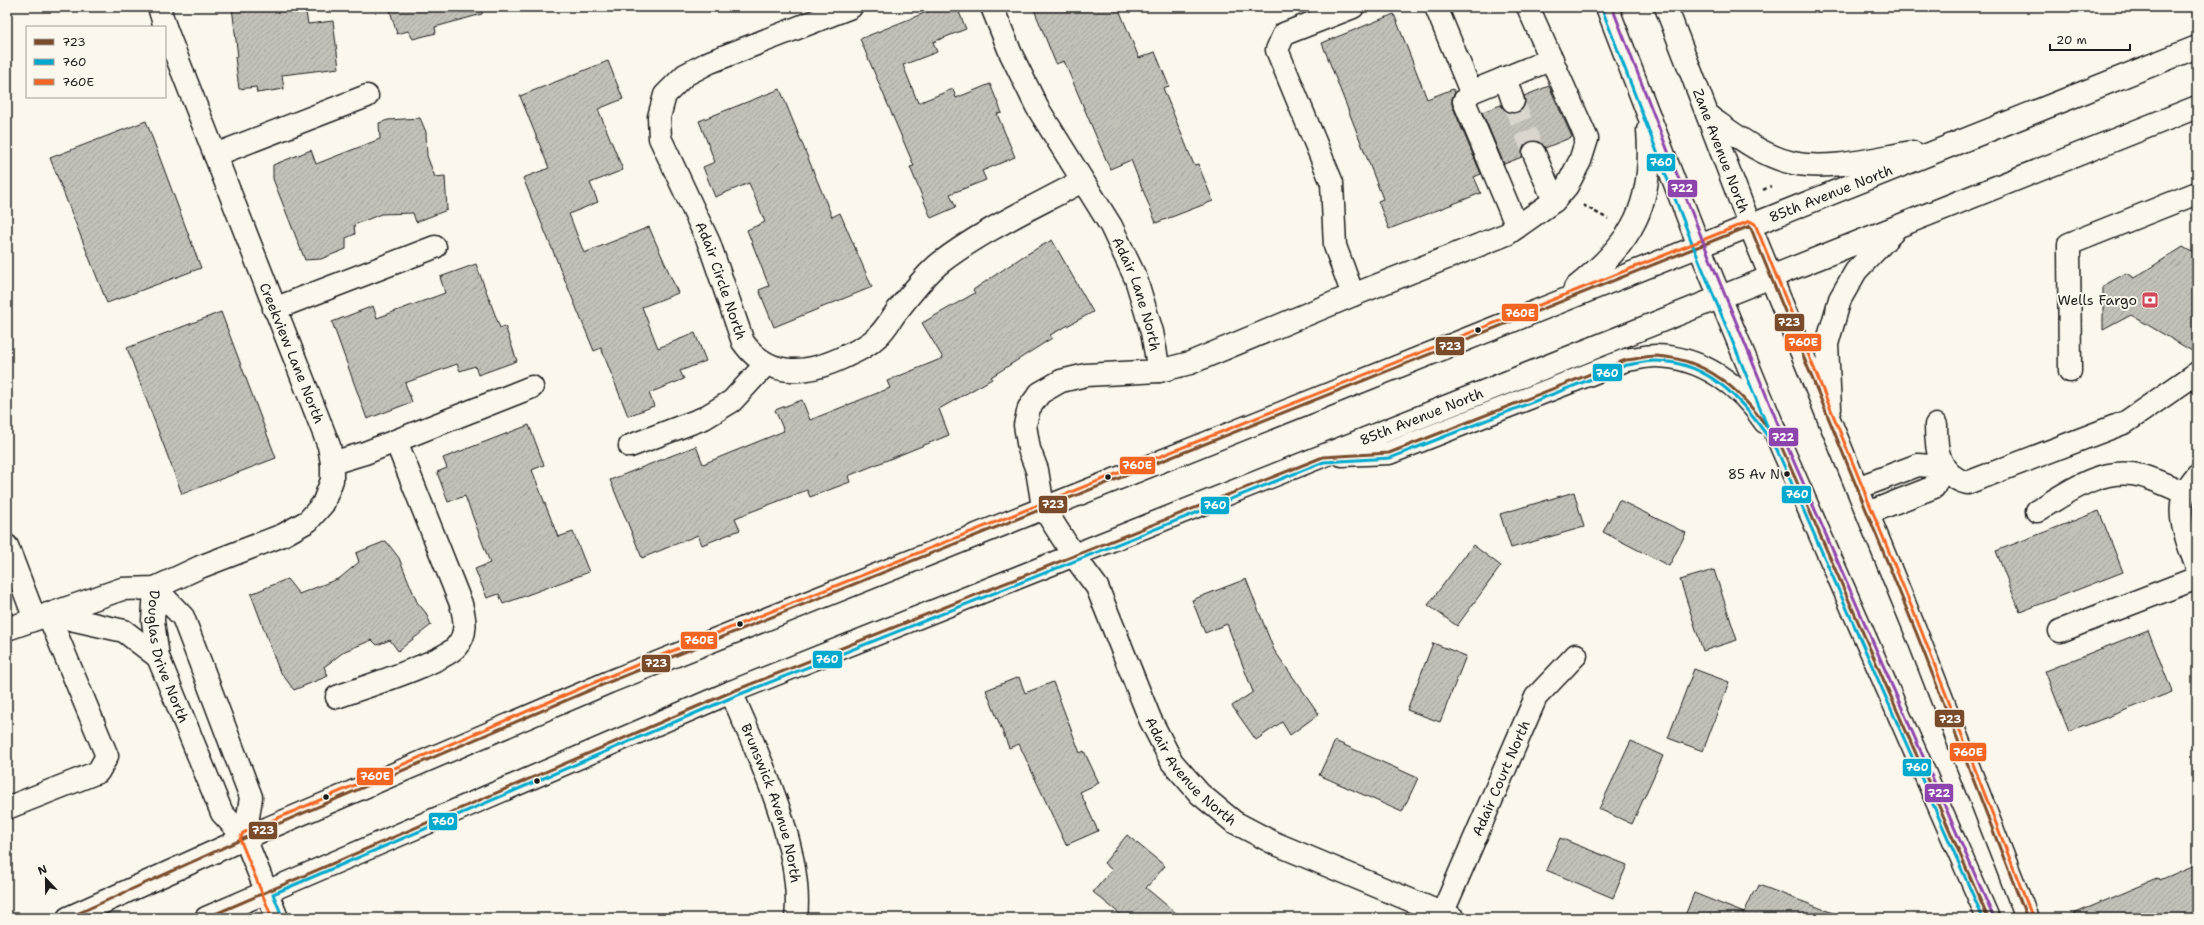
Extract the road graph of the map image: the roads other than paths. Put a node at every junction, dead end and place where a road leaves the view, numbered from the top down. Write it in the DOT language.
graph roads {
  1 [pos="159,7"];
  2 [pos="851,7"];
  3 [pos="992,7"];
  4 [pos="1353,7"];
  5 [pos="1436,7"];
  6 [pos="1528,7"];
  7 [pos="1607,7"];
  8 [pos="1666,7"];
  9 [pos="165,26"];
  10 [pos="166,30"];
  11 [pos="2197,47"];
  12 [pos="1552,59"];
  13 [pos="1627,61"];
  14 [pos="1505,78"];
  15 [pos="1471,92"];
  16 [pos="367,96"];
  17 [pos="1513,100"];
  18 [pos="2197,107"];
  19 [pos="1708,116"];
  20 [pos="1952,145"];
  21 [pos="1534,153"];
  22 [pos="215,155"];
  23 [pos="1082,181"];
  24 [pos="2197,193"];
  25 [pos="1557,197"];
  26 [pos="1750,226"];
  27 [pos="1899,226"];
  28 [pos="1517,227"];
  29 [pos="1700,246"];
  30 [pos="435,247"];
  31 [pos="1770,278"];
  32 [pos="1353,294"];
  33 [pos="1720,298"];
  34 [pos="1556,303"];
  35 [pos="274,309"];
  36 [pos="766,364"];
  37 [pos="1159,371"];
  38 [pos="2070,371"];
  39 [pos="2197,373"];
  40 [pos="532,387"];
  41 [pos="1831,424"];
  42 [pos="1936,425"];
  43 [pos="396,441"];
  44 [pos="630,446"];
  45 [pos="1782,448"];
  46 [pos="1323,456"];
  47 [pos="332,463"];
  48 [pos="1943,467"];
  49 [pos="2191,484"];
  50 [pos="1857,488"];
  51 [pos="1043,507"];
  52 [pos="2037,511"];
  53 [pos="1868,513"];
  54 [pos="7,546"];
  55 [pos="1074,556"];
  56 [pos="2197,567"];
  57 [pos="2197,578"];
  58 [pos="155,588"];
  59 [pos="42,616"];
  60 [pos="7,629"];
  61 [pos="2060,631"];
  62 [pos="1576,655"];
  63 [pos="158,656"];
  64 [pos="731,692"];
  65 [pos="337,696"];
  66 [pos="7,808"];
  67 [pos="245,838"];
  68 [pos="267,892"];
  69 [pos="1448,916"];
  70 [pos="68,918"];
  71 [pos="206,918"];
  72 [pos="277,918"];
  73 [pos="796,918"];
  74 [pos="1988,918"];
  75 [pos="2027,918"];
  1 -- 9 [label="main road, Creekview Lane North"];
  2 -- 36 [label="main road, Adair Circle North"];
  3 -- 23 [label="main road, Adair Lane North"];
  4 -- 32 [label="main road"];
  5 -- 15 [label="main road"];
  6 -- 12 [label="main road"];
  7 -- 13 [label="main road"];
  8 -- 19 [label="main road, Zane Avenue North"];
  10 -- 22 [label="main road, Creekview Lane North"];
  11 -- 20 [label="main road, 85th Avenue North"];
  12 -- 14 [label="main road"];
  12 -- 25 [label="main road"];
  13 -- 29 [label="main road"];
  13 -- 34 [label="main road"];
  14 -- 15 [label="main road"];
  14 -- 17 [label="main road"];
  15 -- 28 [label="main road"];
  16 -- 22 [label="main road"];
  18 -- 27 [label="main road, 85th Avenue North"];
  19 -- 20 [label="main road"];
  19 -- 26 [label="main road, Zane Avenue North"];
  20 -- 26 [label="main road, 85th Avenue North"];
  21 -- 25 [label="main road"];
  22 -- 35 [label="main road, Creekview Lane North"];
  23 -- 36 [label="main road, Adair Circle North"];
  23 -- 37 [label="main road, Adair Lane North"];
  24 -- 38 [label="main road"];
  25 -- 28 [label="main road"];
  26 -- 29 [label="main road, 85th Avenue North"];
  26 -- 31 [label="main road, Zane Avenue North"];
  27 -- 31 [label="main road, 85th Avenue North"];
  27 -- 41 [label="main road"];
  28 -- 32 [label="main road"];
  29 -- 33 [label="main road"];
  29 -- 34 [label="main road, 85th Avenue North"];
  30 -- 35 [label="main road"];
  31 -- 33 [label="main road, 85th Avenue North"];
  31 -- 41 [label="main road, Zane Avenue North"];
  32 -- 37 [label="main road"];
  33 -- 45 [label="main road"];
  33 -- 46 [label="main road, 85th Avenue North"];
  34 -- 51 [label="main road, 85th Avenue North"];
  35 -- 47 [label="main road, Creekview Lane North"];
  36 -- 44 [label="main road"];
  37 -- 51 [label="main road, Adair Lane North"];
  39 -- 48 [label="main road"];
  40 -- 43 [label="main road"];
  41 -- 50 [label="main road, Zane Avenue North"];
  42 -- 48 [label="main road"];
  43 -- 47 [label="main road"];
  43 -- 65 [label="main road"];
  45 -- 46 [label="main road"];
  45 -- 74 [label="main road"];
  46 -- 55 [label="main road, 85th Avenue North"];
  47 -- 58 [label="main road, Creekview Lane North"];
  48 -- 50 [label="main road"];
  48 -- 53 [label="main road"];
  49 -- 52 [label="main road"];
  49 -- 56 [label="main road"];
  50 -- 53 [label="main road, Zane Avenue North"];
  51 -- 55 [label="main road, Adair Avenue North"];
  51 -- 67 [label="main road, 85th Avenue North"];
  53 -- 75 [label="main road, Zane Avenue North"];
  54 -- 59 [label="main road"];
  55 -- 64 [label="main road, 85th Avenue North"];
  55 -- 69 [label="main road, Adair Avenue North"];
  57 -- 61 [label="main road"];
  58 -- 59 [label="main road"];
  58 -- 63 [label="main road, Douglas Drive North"];
  58 -- 67 [label="main road, Douglas Drive North"];
  59 -- 60 [label="main road"];
  59 -- 63 [label="main road"];
  59 -- 66 [label="main road"];
  62 -- 69 [label="main road, Adair Court North"];
  63 -- 67 [label="main road, Douglas Drive North"];
  64 -- 68 [label="main road, 85th Avenue North"];
  64 -- 73 [label="main road, Brunswick Avenue North"];
  67 -- 68 [label="main road, Douglas Drive North"];
  67 -- 70 [label="main road, 85th Avenue North"];
  68 -- 71 [label="main road, 85th Avenue North"];
  68 -- 72 [label="main road, Douglas Drive North"];
}
